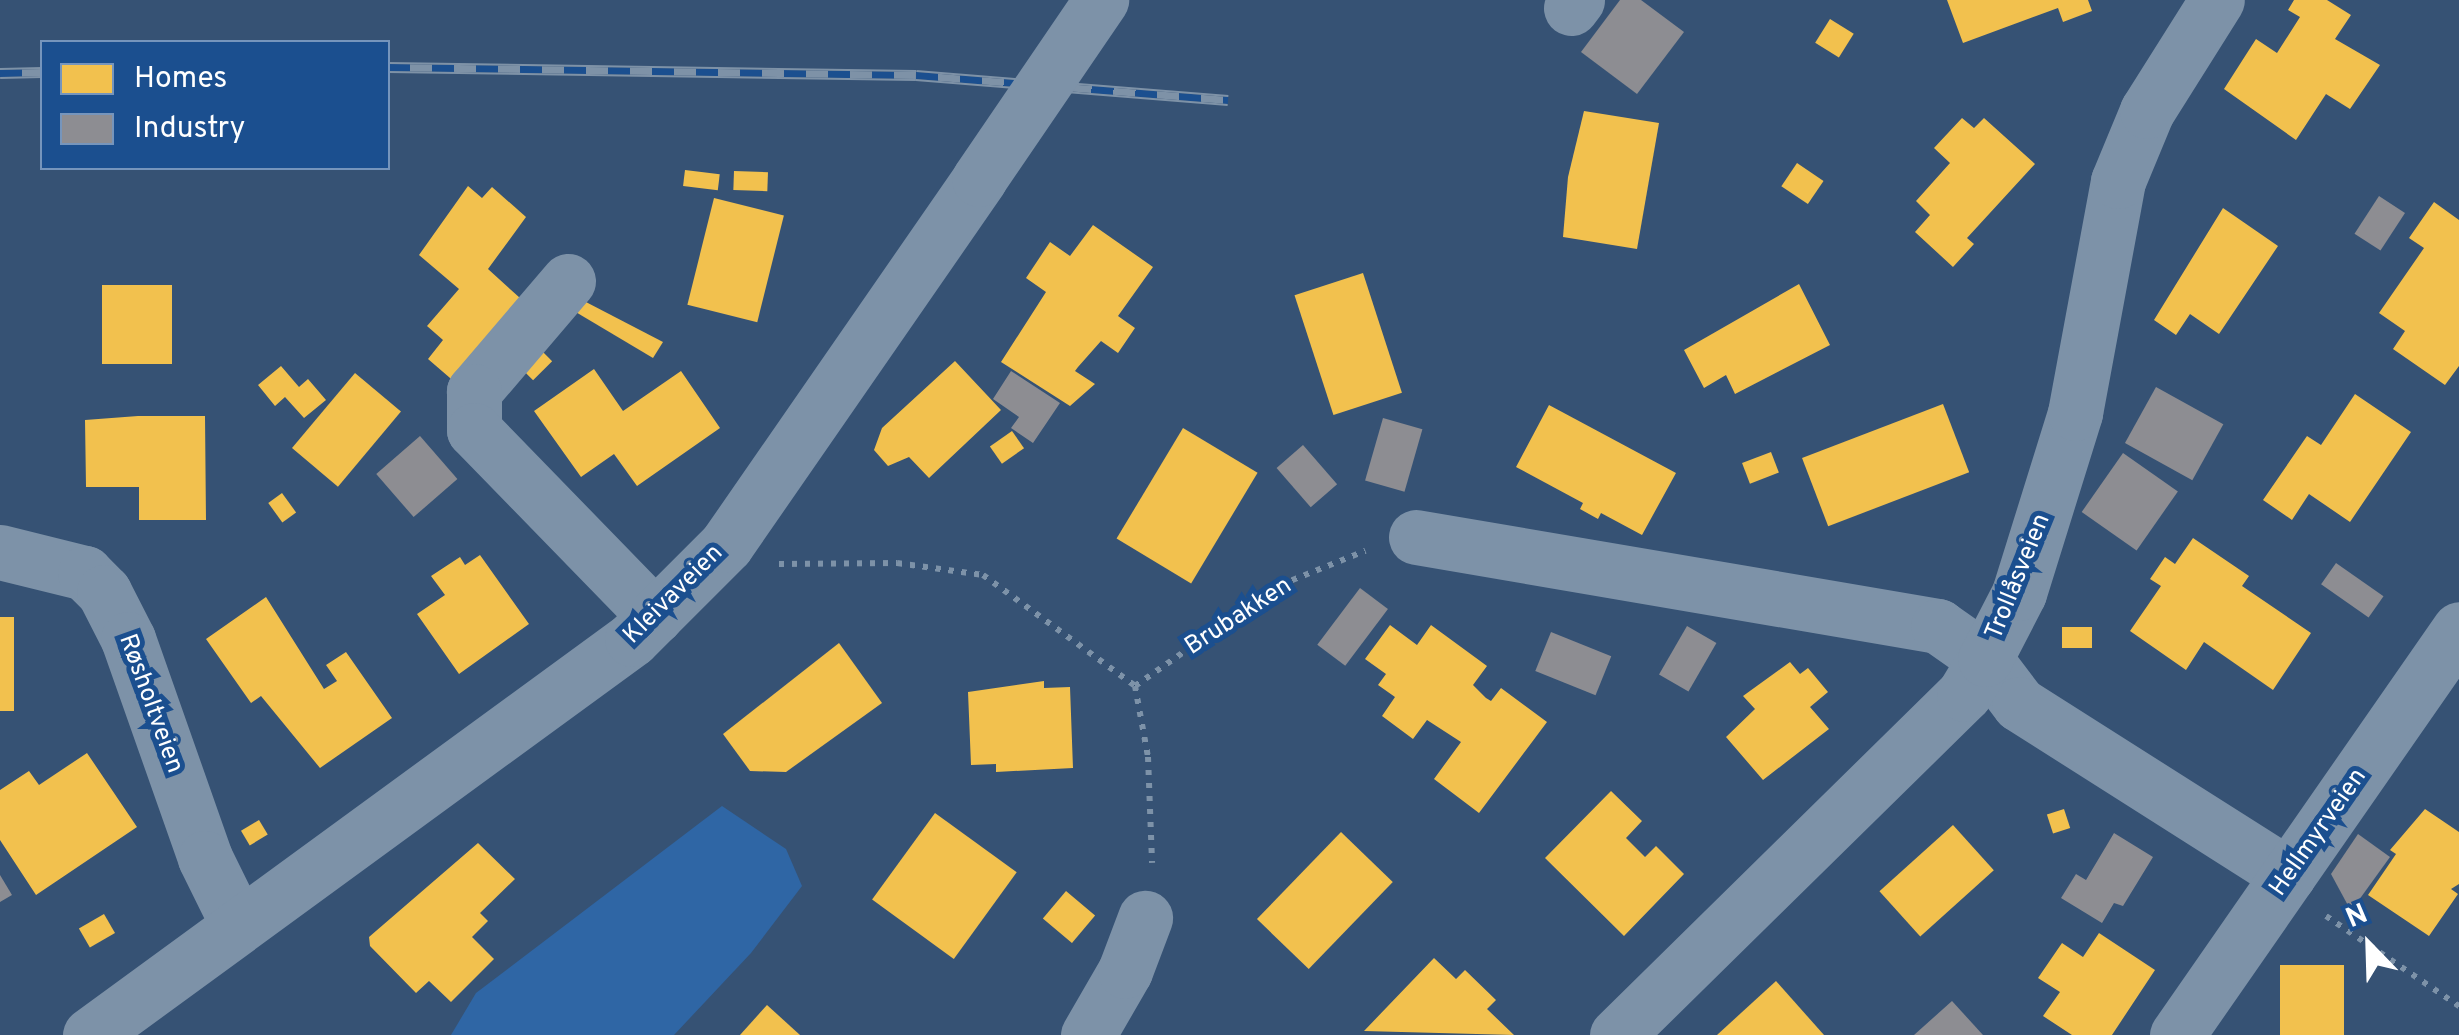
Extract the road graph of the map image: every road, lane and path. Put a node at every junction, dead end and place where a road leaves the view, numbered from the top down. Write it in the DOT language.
graph roads {
  1 [pos="1101,0"];
  2 [pos="2217,0"];
  3 [pos="568,280"];
  4 [pos="1416,537"];
  5 [pos="0,552"];
  6 [pos="771,564"];
  7 [pos="656,616"];
  8 [pos="2459,629"];
  9 [pos="1985,660"];
  10 [pos="1135,686"];
  11 [pos="2288,875"];
  12 [pos="1145,918"];
  13 [pos="238,923"];
  14 [pos="2459,1006"];
  15 [pos="90,1035"];
  16 [pos="1088,1035"];
  17 [pos="1617,1035"];
  18 [pos="2177,1035"];
  1 -- 7 [label="street, Kleivaveien, bridge"];
  2 -- 9 [label="street, Trollåsveien"];
  3 -- 7 [label="street"];
  4 -- 9 [label="street"];
  4 -- 10 [label="path, Brubakken"];
  5 -- 13 [label="street, Røsholtveien"];
  6 -- 10 [label="path"];
  7 -- 13 [label="street, Kleivaveien"];
  8 -- 11 [label="street, Hellmyrveien"];
  9 -- 11 [label="street"];
  9 -- 17 [label="street, Trollåsveien"];
  10 -- 12 [label="path"];
  11 -- 14 [label="path"];
  11 -- 18 [label="street, Hellmyrveien"];
  12 -- 16 [label="street"];
  13 -- 15 [label="street, Kleivaveien"];
}
